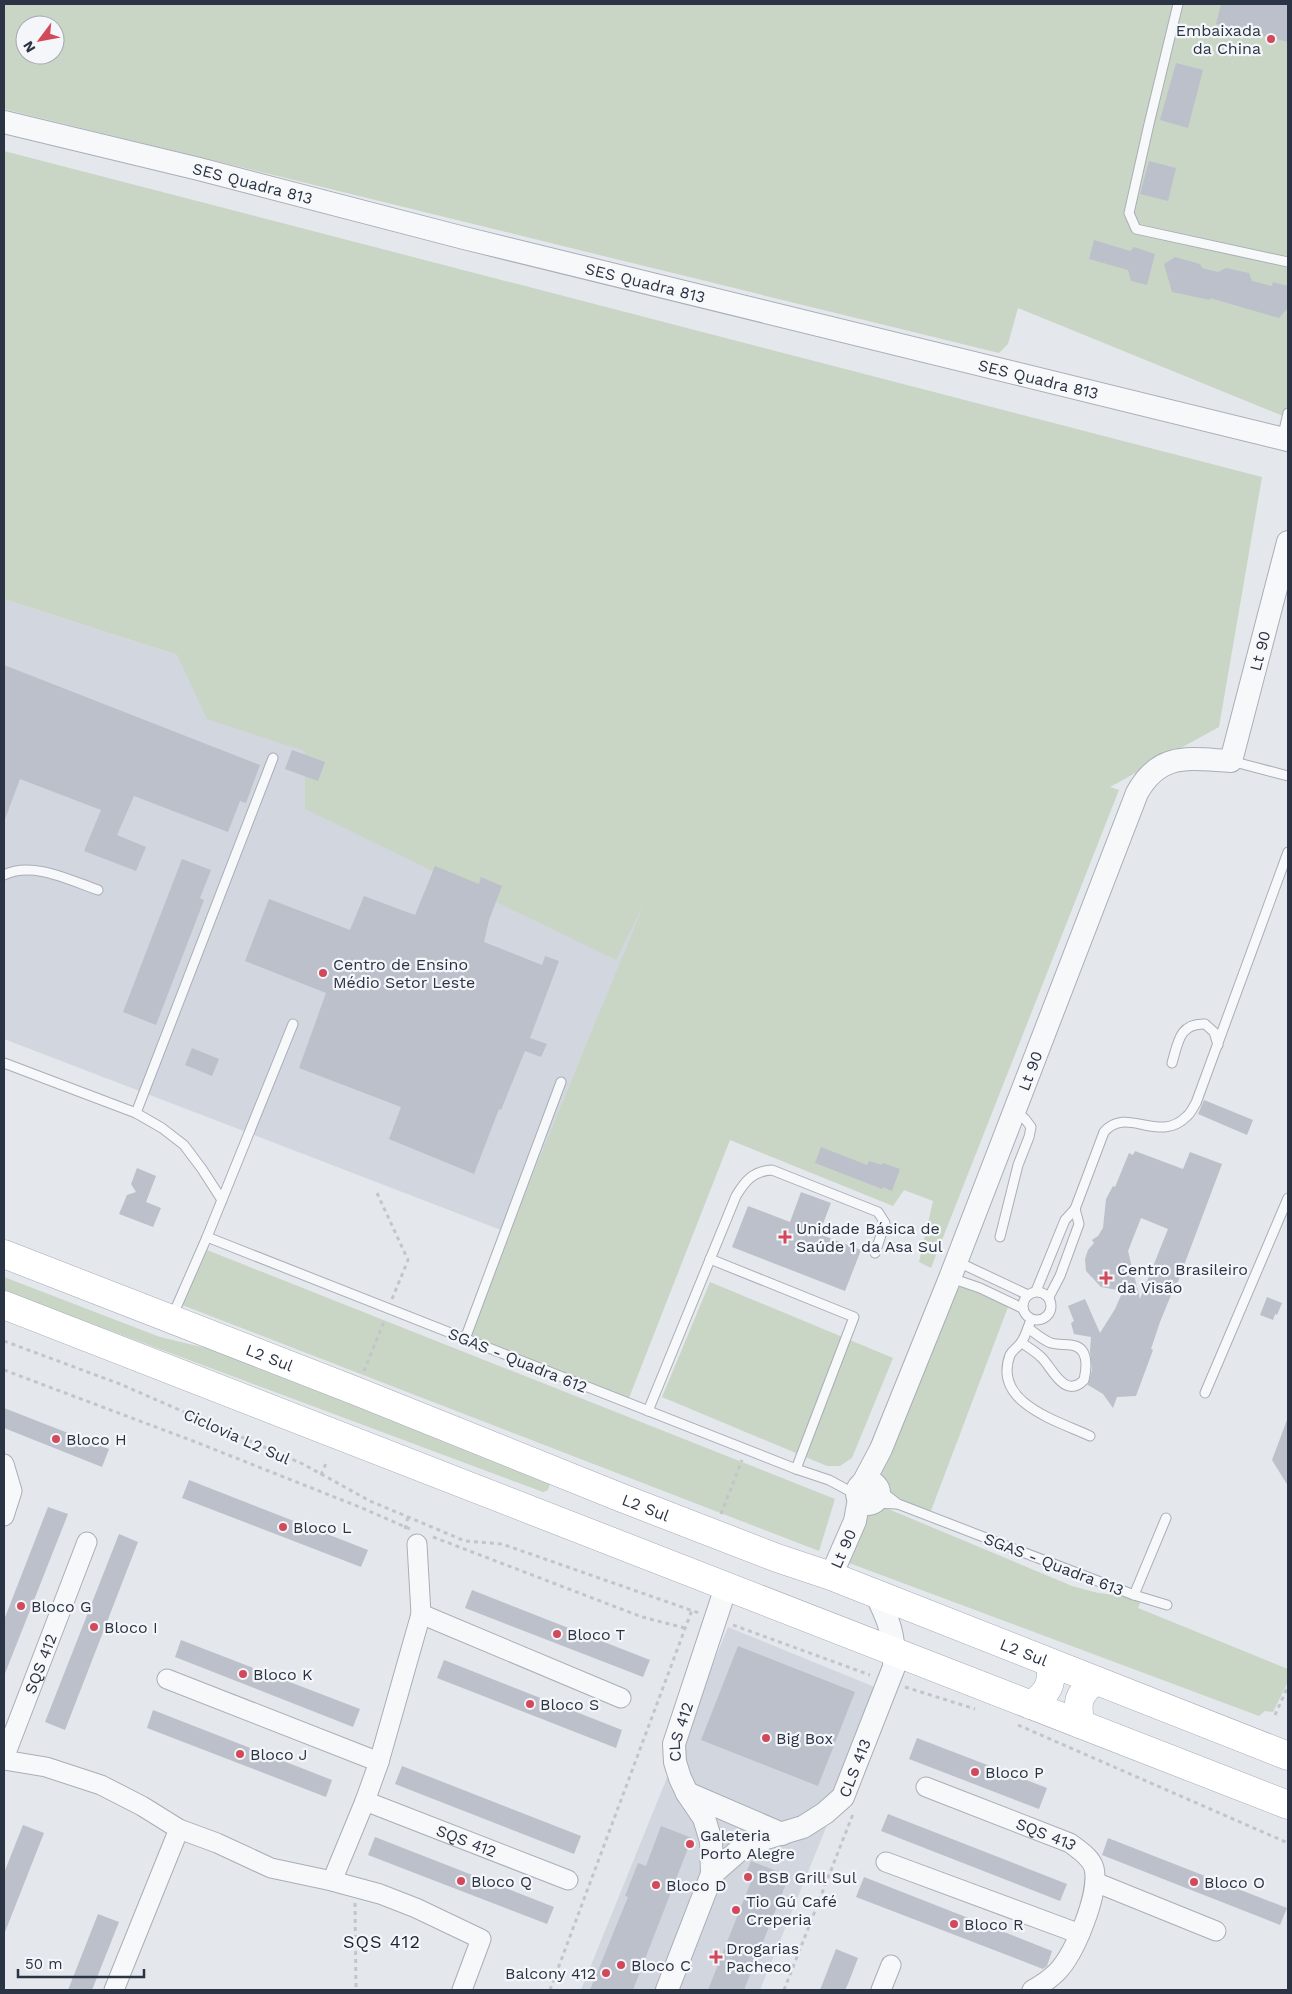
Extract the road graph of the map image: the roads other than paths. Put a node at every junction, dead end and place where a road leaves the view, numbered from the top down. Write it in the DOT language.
graph roads {
  1 [pos="1178,4"];
  2 [pos="4,122"];
  3 [pos="1288,262"];
  4 [pos="1288,413"];
  5 [pos="1285,440"];
  6 [pos="1288,542"];
  7 [pos="272,758"];
  8 [pos="1231,761"];
  9 [pos="1288,776"];
  10 [pos="1288,852"];
  11 [pos="4,875"];
  12 [pos="98,890"];
  13 [pos="293,1024"];
  14 [pos="1218,1044"];
  15 [pos="4,1063"];
  16 [pos="1172,1063"];
  17 [pos="561,1082"];
  18 [pos="1015,1110"];
  19 [pos="136,1113"];
  20 [pos="1288,1198"];
  21 [pos="222,1200"];
  22 [pos="1075,1209"];
  23 [pos="207,1237"];
  24 [pos="1000,1237"];
  25 [pos="875,1253"];
  26 [pos="7,1258"];
  27 [pos="710,1259"];
  28 [pos="953,1269"];
  29 [pos="1032,1293"];
  30 [pos="1048,1297"];
  31 [pos="4,1305"];
  32 [pos="1022,1308"];
  33 [pos="171,1318"];
  34 [pos="1029,1324"];
  35 [pos="465,1339"];
  36 [pos="1022,1343"];
  37 [pos="1205,1393"];
  38 [pos="648,1411"];
  39 [pos="1090,1436"];
  40 [pos="4,1464"];
  41 [pos="796,1469"];
  42 [pos="571,1477"];
  43 [pos="866,1496"];
  44 [pos="622,1498"];
  45 [pos="898,1504"];
  46 [pos="4,1516"];
  47 [pos="1166,1518"];
  48 [pos="559,1521"];
  49 [pos="420,1537"];
  50 [pos="605,1540"];
  51 [pos="87,1542"];
  52 [pos="831,1576"];
  53 [pos="726,1587"];
  54 [pos="875,1593"];
  55 [pos="1134,1595"];
  56 [pos="1167,1605"];
  57 [pos="421,1614"];
  58 [pos="895,1652"];
  59 [pos="1050,1663"];
  60 [pos="167,1679"];
  61 [pos="1096,1681"];
  62 [pos="621,1698"];
  63 [pos="1031,1705"];
  64 [pos="1080,1724"];
  65 [pos="1288,1756"];
  66 [pos="4,1759"];
  67 [pos="379,1762"];
  68 [pos="926,1787"];
  69 [pos="687,1793"];
  70 [pos="365,1801"];
  71 [pos="1288,1805"];
  72 [pos="180,1829"];
  73 [pos="782,1834"];
  74 [pos="886,1862"];
  75 [pos="712,1874"];
  76 [pos="568,1880"];
  77 [pos="332,1881"];
  78 [pos="1095,1882"];
  79 [pos="1216,1931"];
  80 [pos="1080,1934"];
  81 [pos="890,1965"];
  82 [pos="114,1990"];
  83 [pos="462,1990"];
  84 [pos="667,1990"];
  85 [pos="881,1990"];
  86 [pos="1032,1990"];
  1 -- 3 [label="lane"];
  2 -- 5 [label="street, SES Quadra 813"];
  4 -- 5 [label="lane"];
  6 -- 8 [label="street, Lt 90"];
  7 -- 19 [label="lane"];
  8 -- 9 [label="lane, Lt 90"];
  8 -- 18 [label="street, Lt 90"];
  10 -- 14 [label="lane"];
  11 -- 12 [label="lane"];
  13 -- 21 [label="lane"];
  14 -- 16 [label="lane"];
  14 -- 22 [label="lane"];
  15 -- 19 [label="lane"];
  17 -- 35 [label="lane"];
  18 -- 24 [label="lane"];
  18 -- 28 [label="street, Lt 90"];
  19 -- 21 [label="lane"];
  20 -- 37 [label="lane"];
  21 -- 23 [label="lane"];
  22 -- 29 [label="lane"];
  22 -- 30 [label="lane"];
  23 -- 33 [label="lane"];
  23 -- 35 [label="lane, SGAS - Quadra 612"];
  25 -- 27 [label="lane"];
  26 -- 33 [label="main road, L2 Sul"];
  27 -- 38 [label="lane"];
  27 -- 41 [label="lane"];
  28 -- 29 [label="lane"];
  28 -- 32 [label="lane"];
  28 -- 43 [label="street, Lt 90"];
  29 -- 30 [label="lane"];
  29 -- 32 [label="lane"];
  30 -- 34 [label="lane"];
  31 -- 48 [label="main road"];
  32 -- 34 [label="lane"];
  33 -- 42 [label="main road, L2 Sul"];
  34 -- 36 [label="lane"];
  34 -- 36 [label="lane"];
  35 -- 38 [label="lane, SGAS - Quadra 612"];
  36 -- 39 [label="lane"];
  38 -- 41 [label="lane, SGAS - Quadra 612"];
  40 -- 46 [label="street"];
  41 -- 43 [label="lane, SGAS - Quadra 612"];
  42 -- 44 [label="main road, L2 Sul"];
  42 -- 48 [label="main road"];
  43 -- 45 [label="lane, SGAS - Quadra 613"];
  43 -- 45 [label="lane, SGAS - Quadra 613"];
  43 -- 52 [label="street, Lt 90"];
  44 -- 50 [label="main road"];
  44 -- 52 [label="main road, L2 Sul"];
  45 -- 55 [label="lane, SGAS - Quadra 613"];
  47 -- 55 [label="lane, SGAS - Quadra 613"];
  48 -- 50 [label="main road"];
  49 -- 57 [label="street"];
  50 -- 53 [label="main road"];
  51 -- 66 [label="street, SQS 412"];
  52 -- 54 [label="main road, L2 Sul"];
  53 -- 58 [label="main road"];
  53 -- 69 [label="street, CLS 412"];
  54 -- 58 [label="street, CLS 413"];
  54 -- 59 [label="main road, L2 Sul"];
  55 -- 56 [label="lane"];
  57 -- 62 [label="street"];
  57 -- 67 [label="street"];
  58 -- 63 [label="main road"];
  58 -- 73 [label="street, CLS 413"];
  59 -- 61 [label="main road, L2 Sul"];
  59 -- 63 [label="main road"];
  60 -- 67 [label="street"];
  61 -- 64 [label="main road"];
  61 -- 65 [label="main road, L2 Sul"];
  63 -- 64 [label="main road"];
  64 -- 71 [label="main road"];
  66 -- 72 [label="street, SQS 412"];
  67 -- 70 [label="street"];
  68 -- 78 [label="street, SQS 413"];
  69 -- 73 [label="street"];
  69 -- 75 [label="street, CLS 412"];
  70 -- 76 [label="street, SQS 412"];
  70 -- 77 [label="street"];
  72 -- 77 [label="street, SQS 412"];
  72 -- 82 [label="street"];
  73 -- 75 [label="street, CLS 413"];
  74 -- 80 [label="street"];
  75 -- 84 [label="street"];
  77 -- 83 [label="street, SQS 412"];
  78 -- 79 [label="street"];
  78 -- 80 [label="street, SQS 413"];
  80 -- 86 [label="street, SQS 413"];
  81 -- 85 [label="street"];
}
